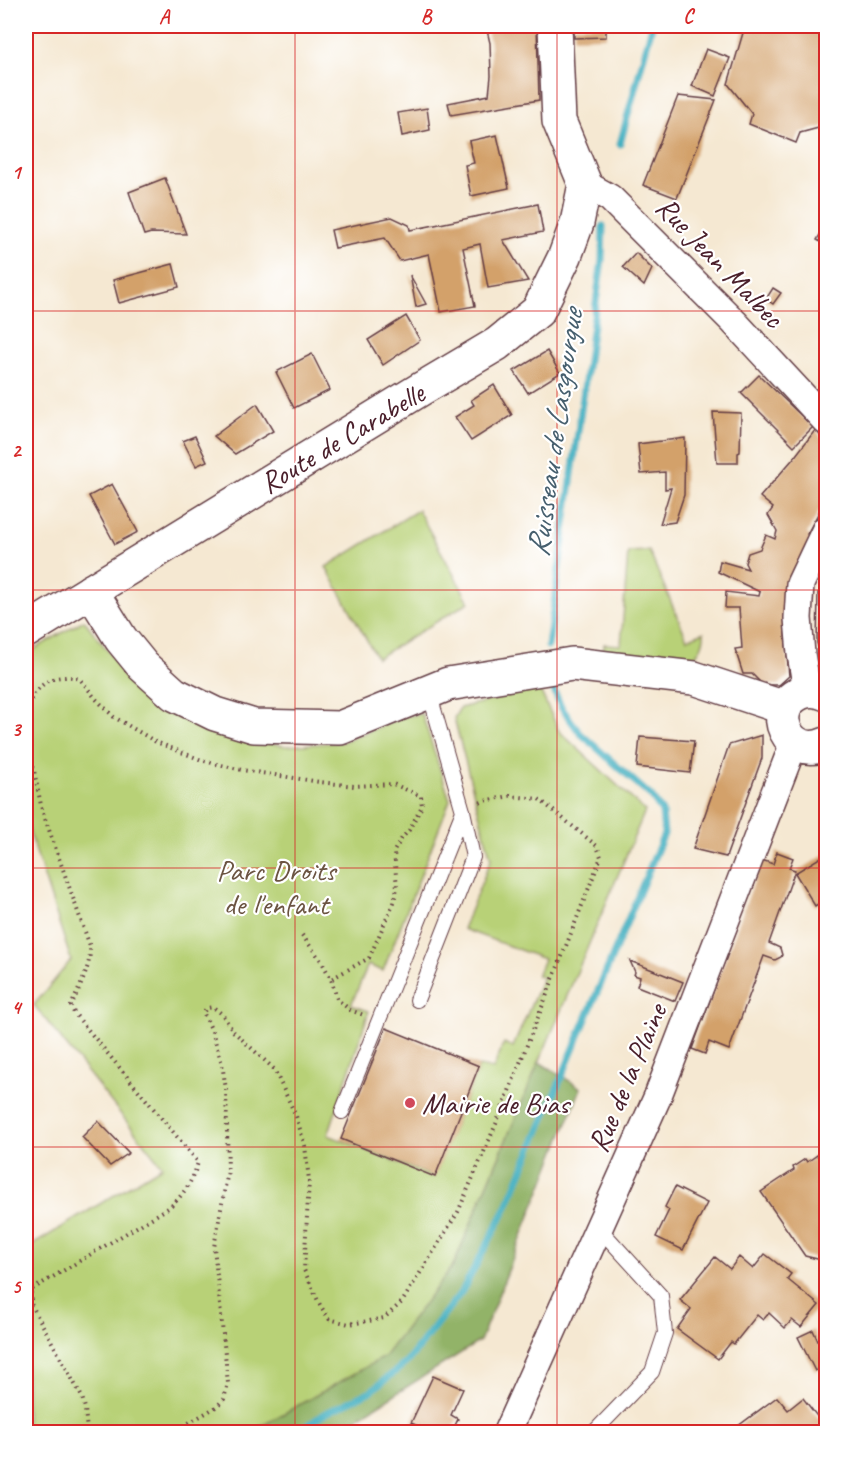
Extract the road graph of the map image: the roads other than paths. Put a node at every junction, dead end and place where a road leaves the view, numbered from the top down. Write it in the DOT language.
graph roads {
  1 [pos="555,26"];
  2 [pos="585,184"];
  3 [pos="826,421"];
  4 [pos="826,529"];
  5 [pos="91,591"];
  6 [pos="26,631"];
  7 [pos="429,692"];
  8 [pos="806,698"];
  9 [pos="794,742"];
  10 [pos="826,744"];
  11 [pos="463,811"];
  12 [pos="417,1000"];
  13 [pos="342,1112"];
  14 [pos="598,1228"];
  15 [pos="507,1432"];
  16 [pos="594,1432"];
  1 -- 2 [label="street"];
  2 -- 3 [label="street, Rue Jean Malbec"];
  2 -- 5 [label="street, Route de Carabelle"];
  4 -- 8 [label="street"];
  5 -- 6 [label="street, Route de Carabelle"];
  5 -- 7 [label="street"];
  7 -- 8 [label="street"];
  7 -- 11 [label="lane"];
  8 -- 9 [label="street"];
  9 -- 10 [label="street"];
  9 -- 14 [label="street, Rue de la Plaine"];
  11 -- 12 [label="lane"];
  11 -- 13 [label="lane"];
  14 -- 15 [label="street, Rue de la Plaine"];
  14 -- 16 [label="lane"];
}
